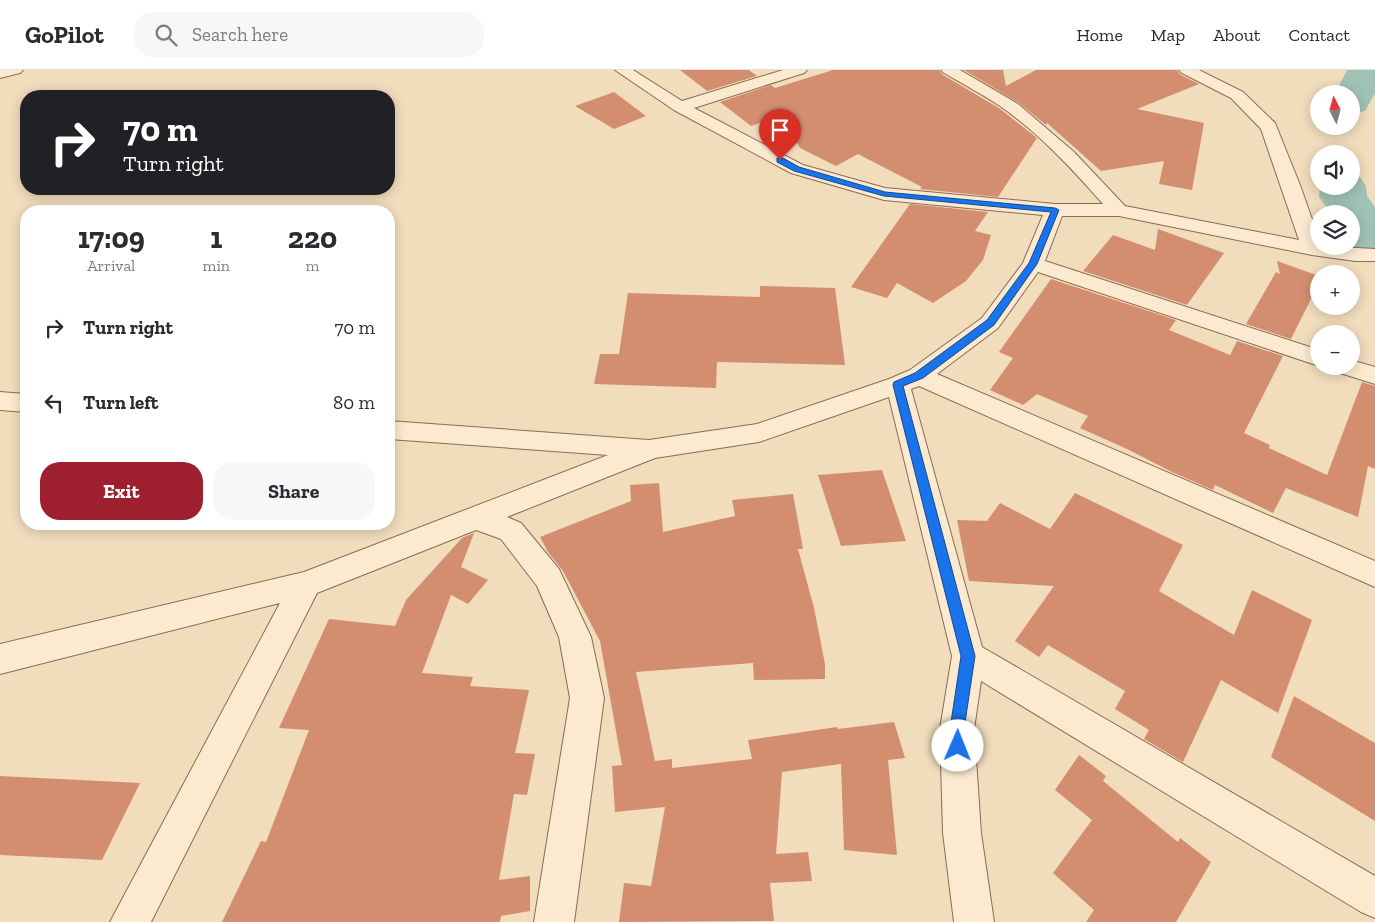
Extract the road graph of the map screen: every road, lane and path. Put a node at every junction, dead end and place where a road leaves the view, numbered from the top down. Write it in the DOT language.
graph roads {
  1 [pos="15,70"];
  2 [pos="623,70"];
  3 [pos="799,70"];
  4 [pos="950,70"];
  5 [pos="1187,70"];
  6 [pos="0,73"];
  7 [pos="680,107"];
  8 [pos="1055,210"];
  9 [pos="1119,210"];
  10 [pos="1310,243"];
  11 [pos="1310,249"];
  12 [pos="1349,255"];
  13 [pos="1375,255"];
  14 [pos="1033,264"];
  15 [pos="1310,355"];
  16 [pos="1360,371"];
  17 [pos="1375,376"];
  18 [pos="908,380"];
  19 [pos="0,401"];
  20 [pos="20,403"];
  21 [pos="395,430"];
  22 [pos="652,449"];
  23 [pos="475,517"];
  24 [pos="1375,574"];
  25 [pos="306,584"];
  26 [pos="968,656"];
  27 [pos="0,659"];
  28 [pos="1375,898"];
  29 [pos="130,922"];
  30 [pos="554,922"];
  31 [pos="974,922"];
  1 -- 6 [label="street"];
  2 -- 7 [label="street"];
  3 -- 7 [label="street"];
  4 -- 9 [label="street"];
  5 -- 10 [label="street"];
  7 -- 8 [label="street"];
  8 -- 9 [label="street"];
  8 -- 14 [label="street"];
  9 -- 11 [label="street"];
  12 -- 13 [label="street"];
  14 -- 15 [label="street"];
  14 -- 18 [label="street"];
  16 -- 17 [label="street"];
  18 -- 22 [label="street"];
  18 -- 24 [label="street"];
  18 -- 26 [label="street"];
  19 -- 20 [label="street"];
  21 -- 22 [label="street"];
  22 -- 23 [label="street"];
  23 -- 25 [label="street"];
  23 -- 30 [label="street"];
  25 -- 27 [label="street"];
  25 -- 29 [label="street"];
  26 -- 28 [label="street"];
  26 -- 31 [label="street"];
}
